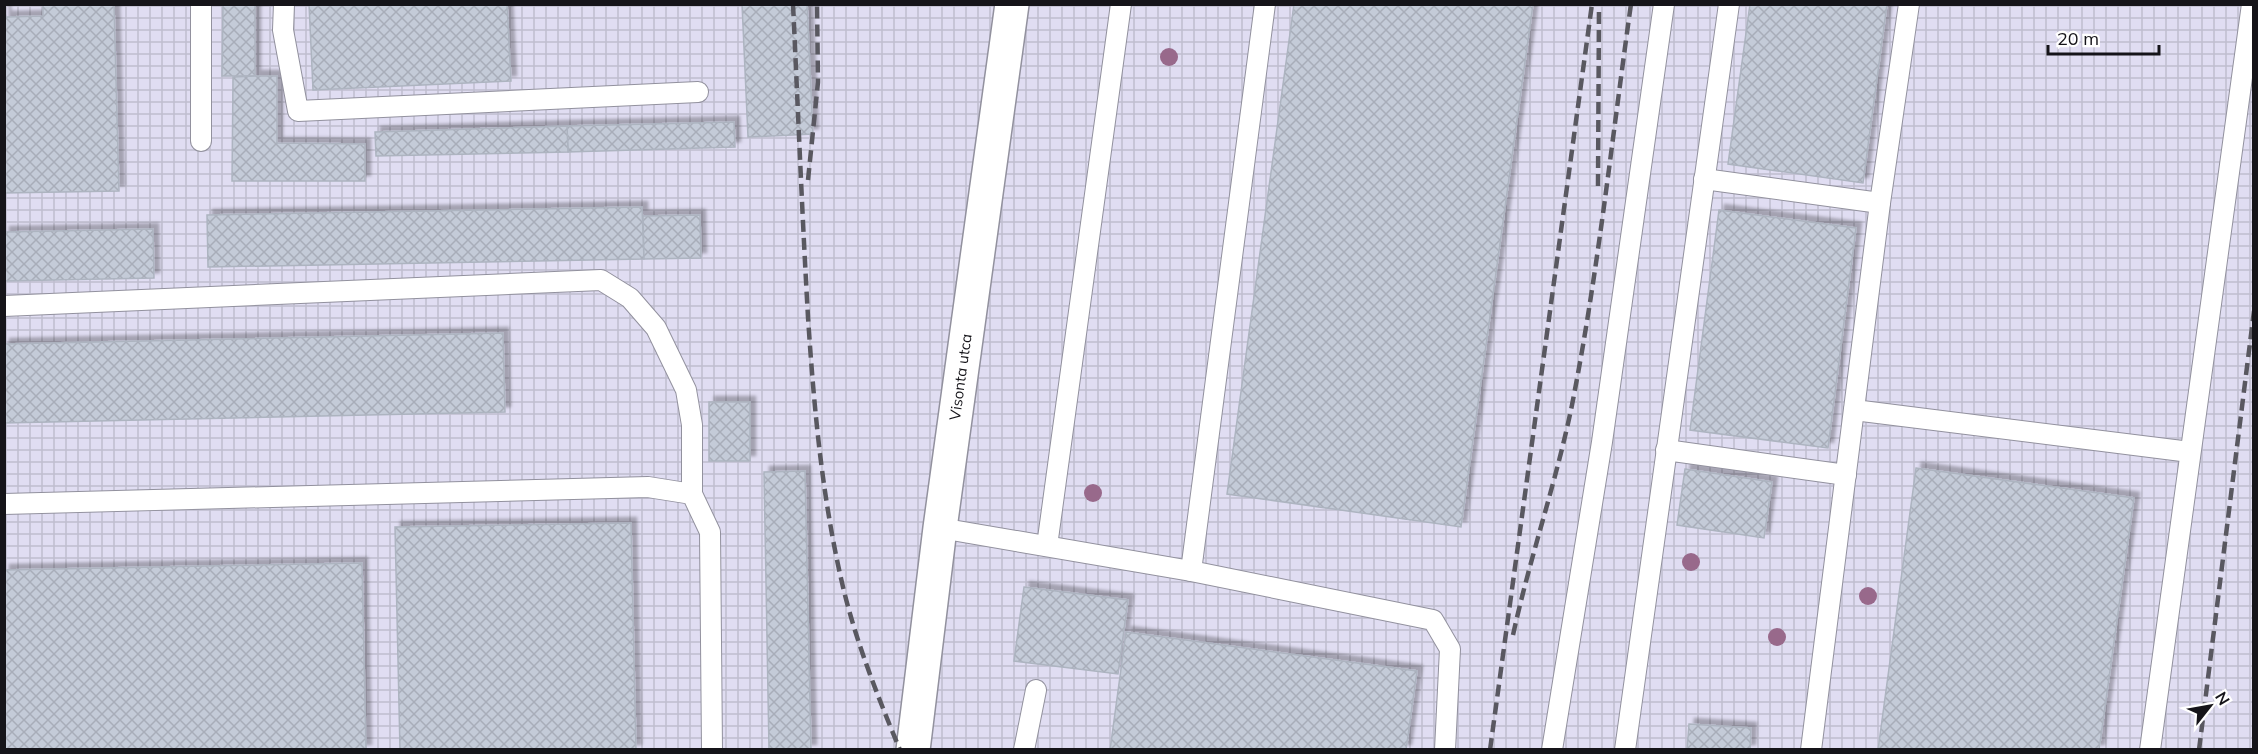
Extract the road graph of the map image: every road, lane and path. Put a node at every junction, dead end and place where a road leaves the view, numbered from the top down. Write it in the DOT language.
graph roads {
  1 [pos="201,4"];
  2 [pos="284,4"];
  3 [pos="1012,4"];
  4 [pos="1121,4"];
  5 [pos="1264,4"];
  6 [pos="1664,4"];
  7 [pos="1729,4"];
  8 [pos="1909,4"];
  9 [pos="2252,4"];
  10 [pos="698,92"];
  11 [pos="201,141"];
  12 [pos="1704,179"];
  13 [pos="1880,203"];
  14 [pos="4,306"];
  15 [pos="1854,410"];
  16 [pos="1666,450"];
  17 [pos="2190,452"];
  18 [pos="1846,475"];
  19 [pos="692,494"];
  20 [pos="4,504"];
  21 [pos="940,528"];
  22 [pos="1047,546"];
  23 [pos="1191,571"];
  24 [pos="1036,690"];
  25 [pos="712,750"];
  26 [pos="913,750"];
  27 [pos="1024,750"];
  28 [pos="1445,750"];
  29 [pos="1552,750"];
  30 [pos="1625,750"];
  31 [pos="1810,750"];
  32 [pos="2150,750"];
  1 -- 11 [label="lane"];
  2 -- 10 [label="lane"];
  3 -- 21 [label="street, Visonta utca"];
  4 -- 22 [label="lane"];
  5 -- 23 [label="lane"];
  6 -- 29 [label="lane"];
  7 -- 12 [label="lane"];
  8 -- 13 [label="lane"];
  9 -- 17 [label="lane"];
  12 -- 13 [label="lane"];
  12 -- 16 [label="lane"];
  13 -- 15 [label="lane"];
  14 -- 19 [label="lane"];
  15 -- 17 [label="lane"];
  15 -- 18 [label="lane"];
  16 -- 18 [label="lane"];
  16 -- 30 [label="lane"];
  17 -- 32 [label="lane"];
  18 -- 31 [label="lane"];
  19 -- 20 [label="lane"];
  19 -- 25 [label="lane"];
  21 -- 22 [label="lane"];
  21 -- 26 [label="street, Visonta utca"];
  22 -- 23 [label="lane"];
  23 -- 28 [label="lane"];
  24 -- 27 [label="lane"];
}
